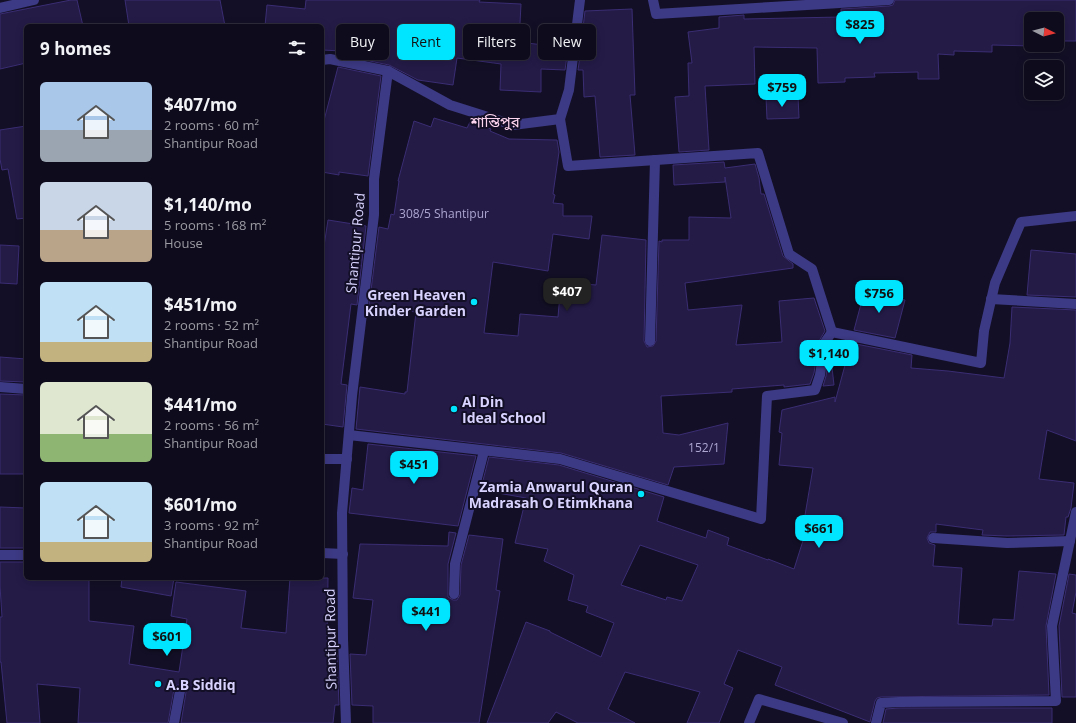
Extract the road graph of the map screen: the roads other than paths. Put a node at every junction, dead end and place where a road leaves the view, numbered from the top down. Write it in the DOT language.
graph roads {
  1 [pos="34,0"];
  2 [pos="580,0"];
  3 [pos="653,0"];
  4 [pos="889,0"];
  5 [pos="0,8"];
  6 [pos="324,60"];
  7 [pos="388,71"];
  8 [pos="560,119"];
  9 [pos="655,160"];
  10 [pos="1076,216"];
  11 [pos="991,299"];
  12 [pos="1076,304"];
  13 [pos="832,332"];
  14 [pos="650,341"];
  15 [pos="0,387"];
  16 [pos="24,389"];
  17 [pos="349,435"];
  18 [pos="484,451"];
  19 [pos="324,459"];
  20 [pos="347,459"];
  21 [pos="1076,512"];
  22 [pos="933,538"];
  23 [pos="1070,541"];
  24 [pos="324,553"];
  25 [pos="343,554"];
  26 [pos="0,555"];
  27 [pos="24,555"];
  28 [pos="454,594"];
  29 [pos="180,691"];
  30 [pos="174,723"];
  31 [pos="346,723"];
  32 [pos="749,723"];
  33 [pos="843,723"];
  34 [pos="876,723"];
  1 -- 5 [label="street"];
  2 -- 8 [label="street"];
  3 -- 4 [label="street"];
  6 -- 7 [label="street"];
  7 -- 8 [label="street"];
  7 -- 17 [label="street, Shantipur Road"];
  8 -- 9 [label="street"];
  9 -- 13 [label="street"];
  9 -- 14 [label="street"];
  10 -- 11 [label="street"];
  11 -- 12 [label="street"];
  11 -- 13 [label="street"];
  13 -- 18 [label="street"];
  15 -- 16 [label="street"];
  17 -- 18 [label="street"];
  17 -- 20 [label="street, Shantipur Road"];
  18 -- 28 [label="street"];
  19 -- 20 [label="street"];
  20 -- 25 [label="street, Shantipur Road"];
  21 -- 23 [label="street"];
  22 -- 23 [label="street"];
  23 -- 34 [label="street"];
  24 -- 25 [label="street"];
  25 -- 31 [label="street, Shantipur Road"];
  26 -- 27 [label="street"];
  29 -- 30 [label="street"];
  32 -- 33 [label="street"];
}
